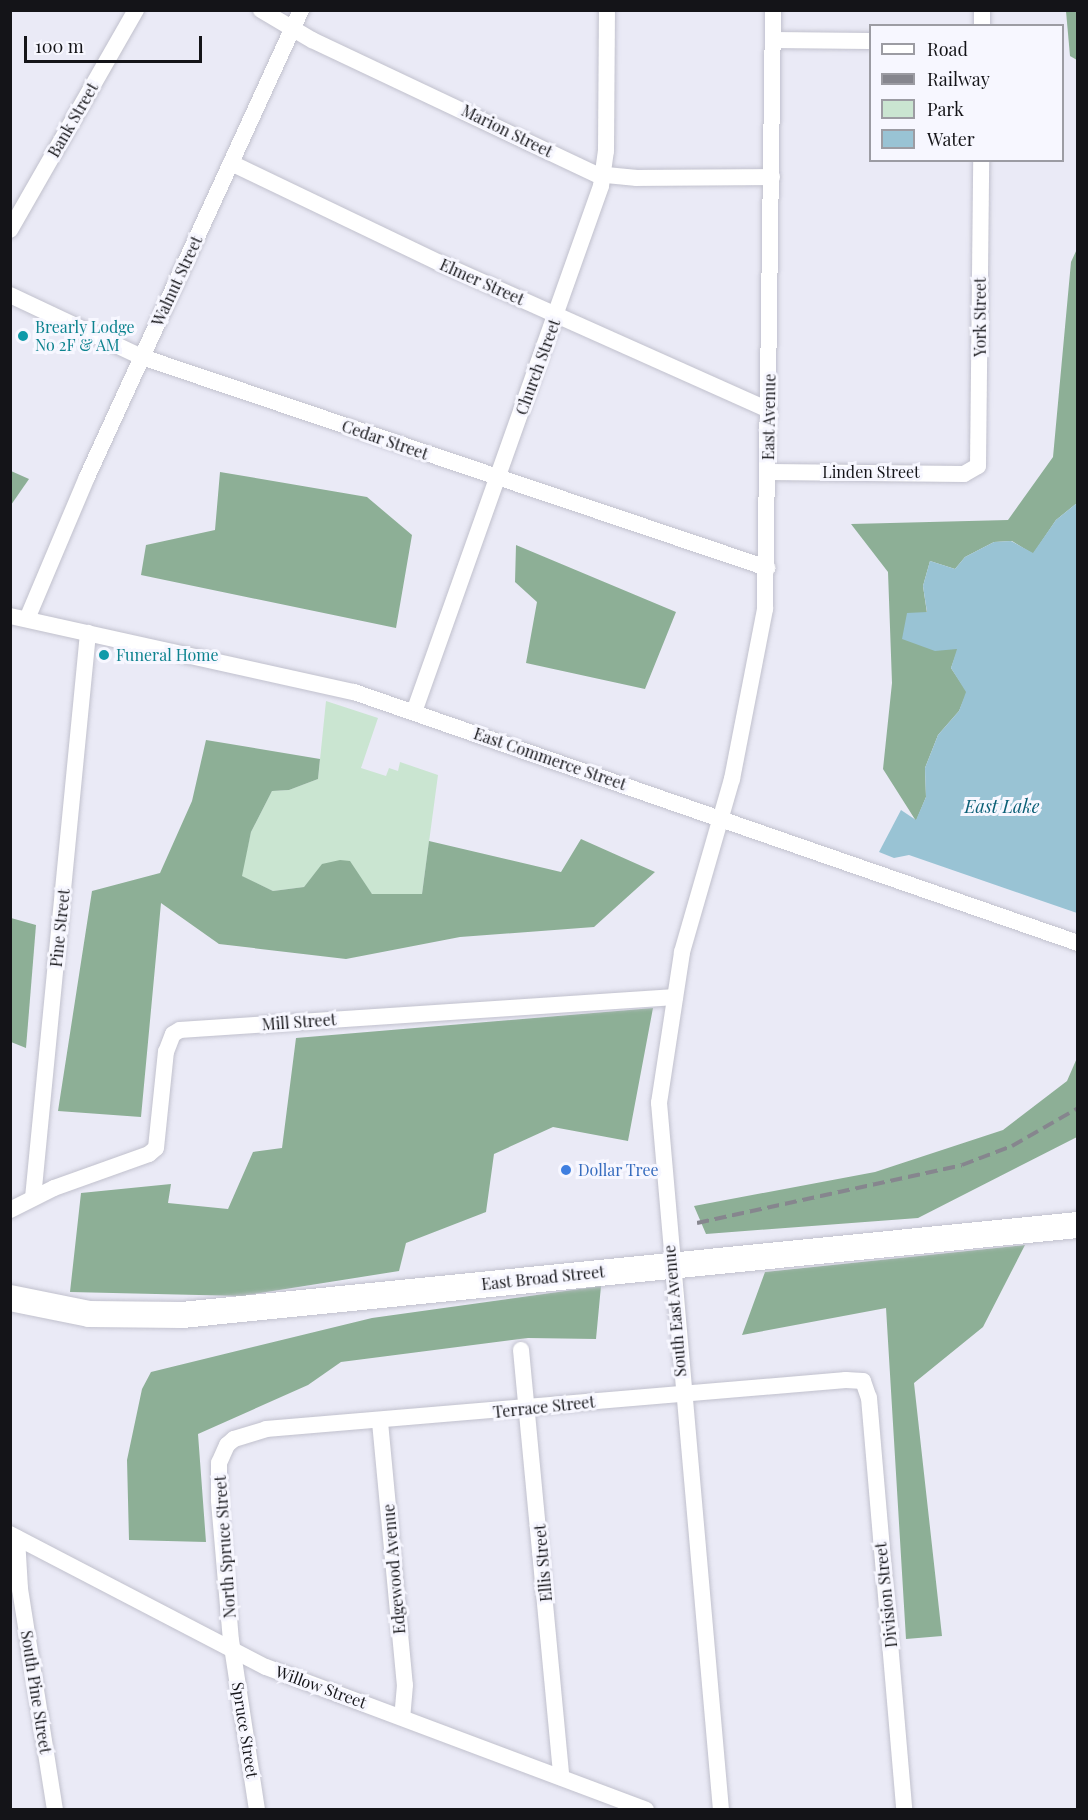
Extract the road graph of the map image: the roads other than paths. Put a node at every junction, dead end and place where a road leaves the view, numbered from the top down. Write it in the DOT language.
graph roads {
  1 [pos="136,10"];
  2 [pos="261,10"];
  3 [pos="301,10"];
  4 [pos="607,10"];
  5 [pos="773,10"];
  6 [pos="292,29"];
  7 [pos="773,40"];
  8 [pos="869,41"];
  9 [pos="981,162"];
  10 [pos="231,163"];
  11 [pos="603,174"];
  12 [pos="772,177"];
  13 [pos="10,230"];
  14 [pos="10,295"];
  15 [pos="557,316"];
  16 [pos="142,357"];
  17 [pos="770,410"];
  18 [pos="769,472"];
  19 [pos="973,472"];
  20 [pos="497,478"];
  21 [pos="767,568"];
  22 [pos="19,618"];
  23 [pos="88,633"];
  24 [pos="414,712"];
  25 [pos="720,819"];
  26 [pos="1077,943"];
  27 [pos="675,997"];
  28 [pos="33,1198"];
  29 [pos="10,1210"];
  30 [pos="1077,1225"];
  31 [pos="670,1265"];
  32 [pos="10,1298"];
  33 [pos="521,1350"];
  34 [pos="864,1382"];
  35 [pos="682,1394"];
  36 [pos="527,1409"];
  37 [pos="380,1422"];
  38 [pos="227,1445"];
  39 [pos="14,1536"];
  40 [pos="232,1651"];
  41 [pos="402,1717"];
  42 [pos="561,1777"];
  43 [pos="638,1808"];
  44 [pos="55,1809"];
  45 [pos="257,1809"];
  46 [pos="721,1809"];
  47 [pos="904,1809"];
  1 -- 13 [label="street, Bank Street"];
  2 -- 6 [label="street, Marion Street"];
  3 -- 6 [label="street, Walnut Street"];
  4 -- 11 [label="street, Church Street"];
  5 -- 7 [label="street, East Avenue"];
  6 -- 10 [label="street, Walnut Street"];
  6 -- 11 [label="street, Marion Street"];
  7 -- 8 [label="street"];
  7 -- 12 [label="street, East Avenue"];
  9 -- 19 [label="street, York Street"];
  10 -- 15 [label="street, Elmer Street"];
  10 -- 16 [label="street, Walnut Street"];
  11 -- 12 [label="street, Marion Street"];
  11 -- 15 [label="street, Church Street"];
  12 -- 17 [label="street, East Avenue"];
  14 -- 16 [label="street, Cedar Street"];
  15 -- 17 [label="street, Elmer Street"];
  15 -- 20 [label="street, Church Street"];
  16 -- 20 [label="street, Cedar Street"];
  16 -- 22 [label="street, Walnut Street"];
  17 -- 18 [label="street, East Avenue"];
  18 -- 19 [label="street, Linden Street"];
  18 -- 21 [label="street, East Avenue"];
  20 -- 21 [label="street, Cedar Street"];
  20 -- 24 [label="street, Church Street"];
  21 -- 25 [label="street, East Avenue"];
  22 -- 23 [label="street, East Commerce Street"];
  23 -- 24 [label="street, East Commerce Street"];
  23 -- 28 [label="street, Pine Street"];
  24 -- 25 [label="street, East Commerce Street"];
  25 -- 26 [label="street, East Commerce Street"];
  25 -- 27 [label="street, South East Avenue"];
  27 -- 28 [label="street, Mill Street"];
  27 -- 31 [label="street, South East Avenue"];
  28 -- 29 [label="street"];
  30 -- 31 [label="highway, East Broad Street"];
  31 -- 32 [label="highway, East Broad Street"];
  31 -- 35 [label="street, South East Avenue"];
  33 -- 36 [label="street, Ellis Street"];
  34 -- 35 [label="street, Terrace Street"];
  34 -- 47 [label="street, Division Street"];
  35 -- 36 [label="street, Terrace Street"];
  35 -- 46 [label="street, South East Avenue"];
  36 -- 37 [label="street, Terrace Street"];
  36 -- 42 [label="street, Ellis Street"];
  37 -- 38 [label="street, Terrace Street"];
  37 -- 41 [label="street, Edgewood Avenue"];
  38 -- 40 [label="street, North Spruce Street"];
  39 -- 40 [label="street, Willow Street"];
  39 -- 44 [label="street, South Pine Street"];
  40 -- 41 [label="street, Willow Street"];
  40 -- 45 [label="street, Spruce Street"];
  41 -- 42 [label="street, Willow Street"];
  42 -- 43 [label="street, Willow Street"];
}
